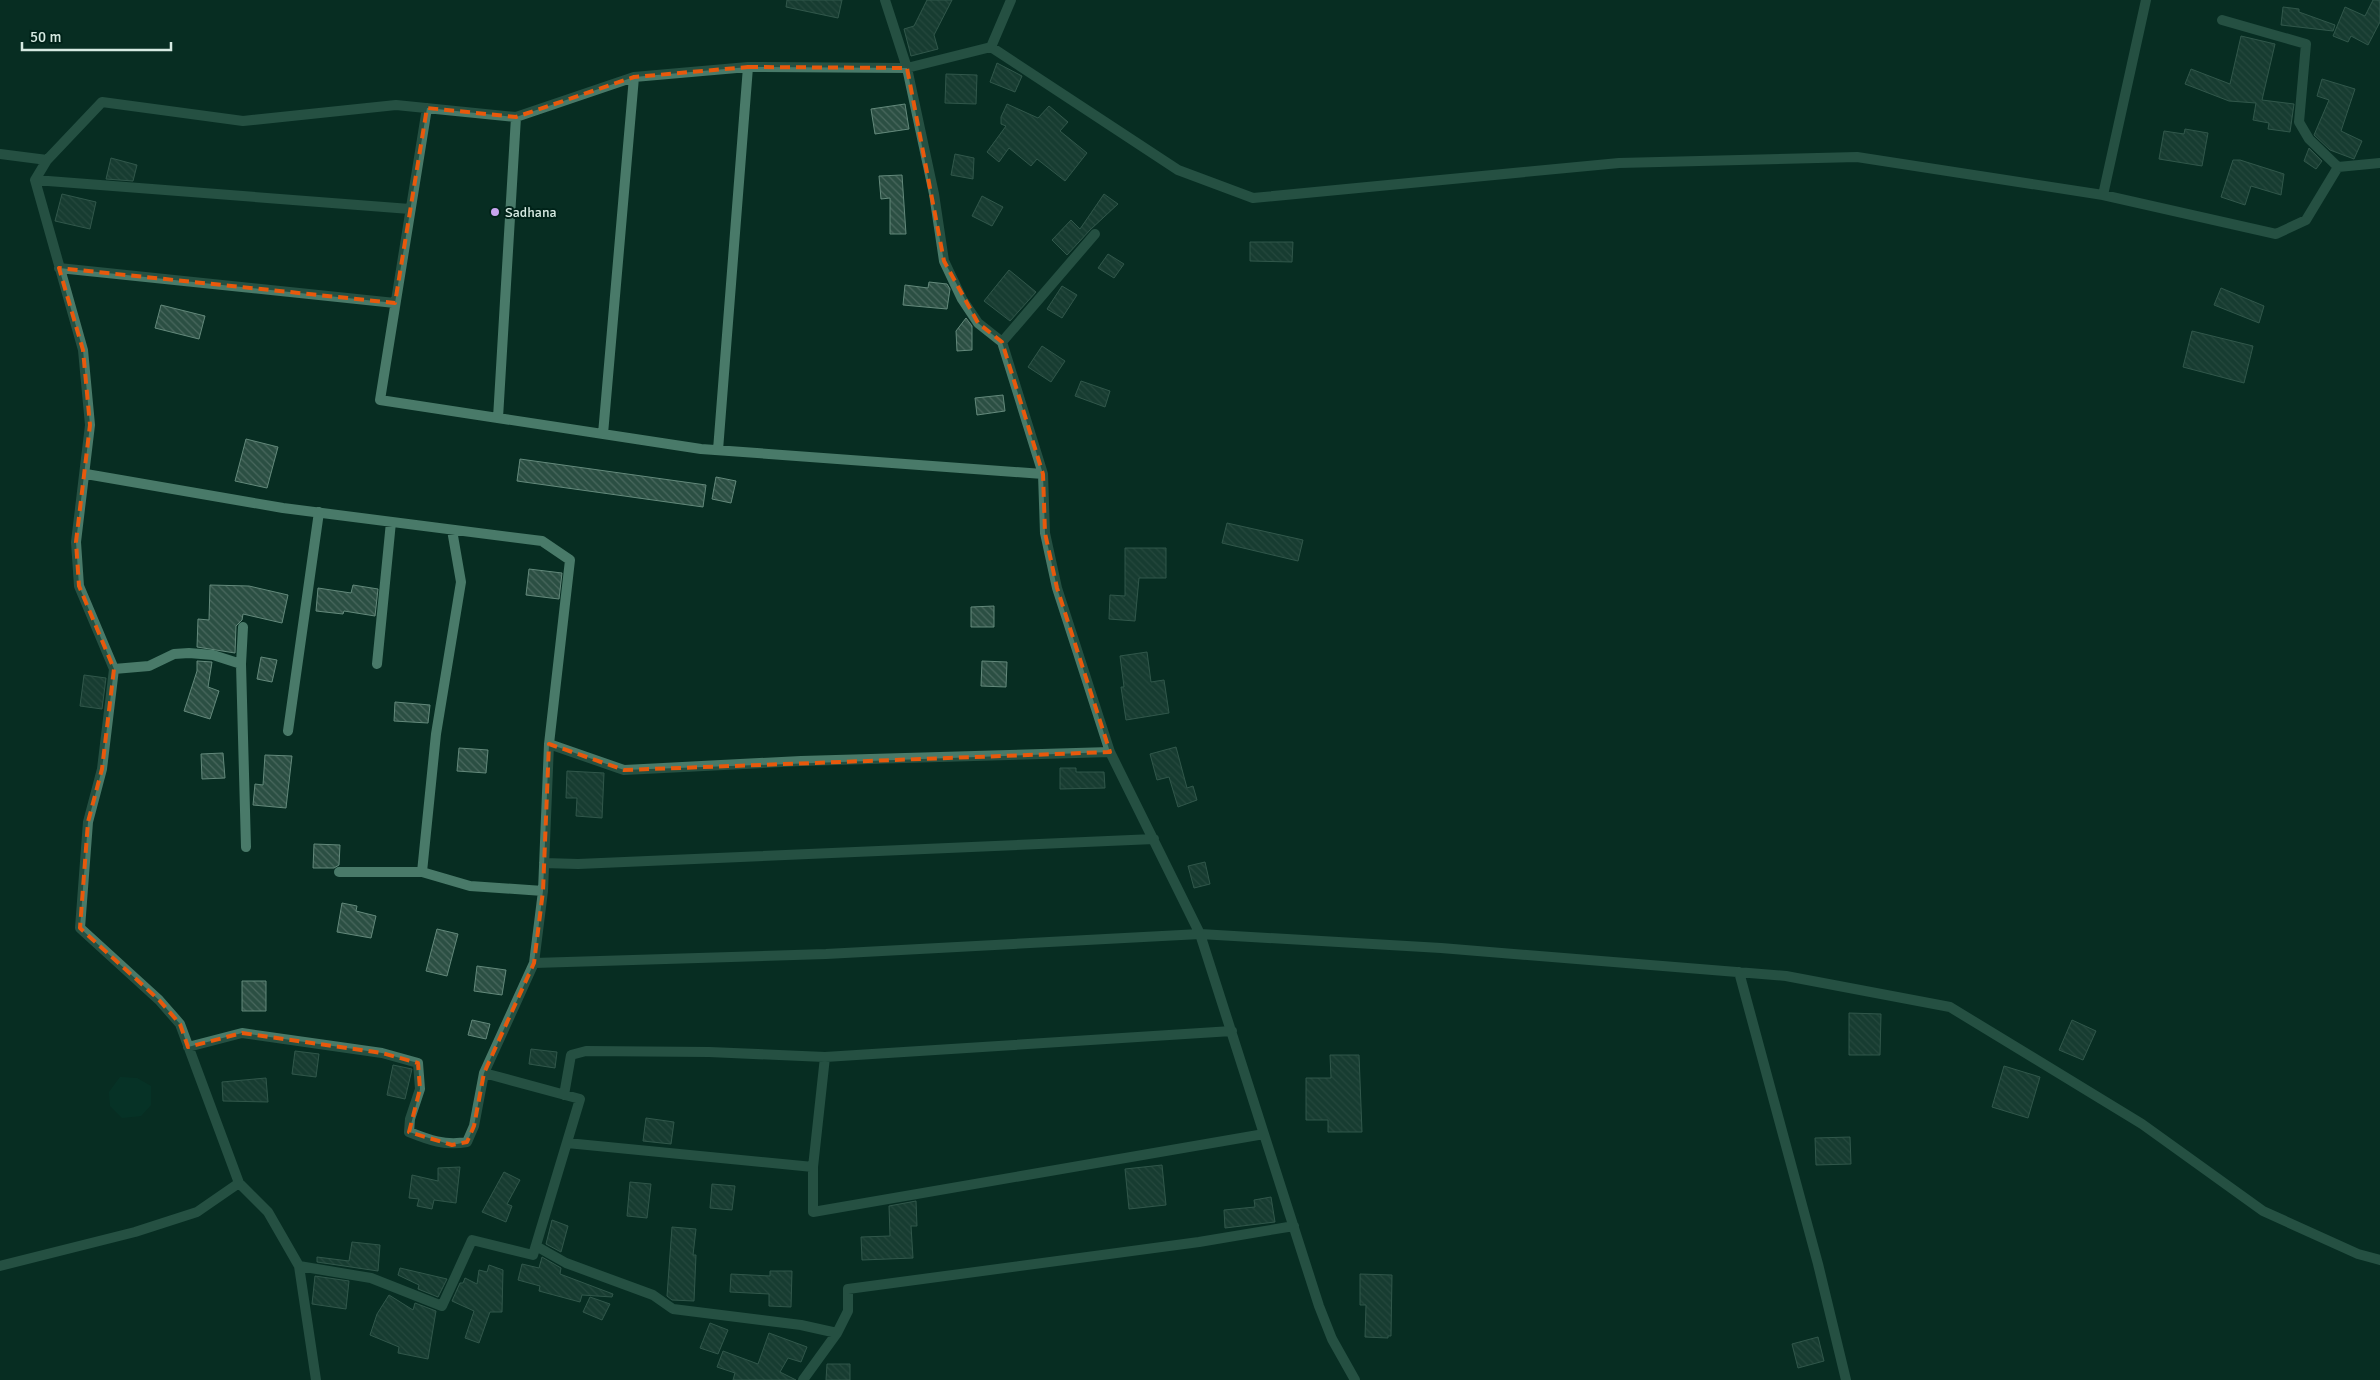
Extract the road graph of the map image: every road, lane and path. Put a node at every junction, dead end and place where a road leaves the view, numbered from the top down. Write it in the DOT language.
graph roads {
  1 [pos="885,0"];
  2 [pos="1011,0"];
  3 [pos="2146,0"];
  4 [pos="2222,20"];
  5 [pos="991,47"];
  6 [pos="748,67"];
  7 [pos="908,68"];
  8 [pos="634,77"];
  9 [pos="427,108"];
  10 [pos="516,117"];
  11 [pos="0,154"];
  12 [pos="47,160"];
  13 [pos="2380,163"];
  14 [pos="2338,167"];
  15 [pos="35,180"];
  16 [pos="2103,195"];
  17 [pos="410,209"];
  18 [pos="1095,234"];
  19 [pos="59,268"];
  20 [pos="395,303"];
  21 [pos="1002,342"];
  22 [pos="498,418"];
  23 [pos="603,434"];
  24 [pos="718,450"];
  25 [pos="86,474"];
  26 [pos="1042,474"];
  27 [pos="319,512"];
  28 [pos="391,522"];
  29 [pos="452,530"];
  30 [pos="243,627"];
  31 [pos="241,664"];
  32 [pos="378,664"];
  33 [pos="114,669"];
  34 [pos="288,731"];
  35 [pos="549,744"];
  36 [pos="1110,752"];
  37 [pos="1154,839"];
  38 [pos="246,847"];
  39 [pos="544,863"];
  40 [pos="339,872"];
  41 [pos="422,872"];
  42 [pos="543,891"];
  43 [pos="1200,934"];
  44 [pos="534,963"];
  45 [pos="1739,972"];
  46 [pos="1232,1031"];
  47 [pos="188,1047"];
  48 [pos="825,1057"];
  49 [pos="484,1073"];
  50 [pos="564,1095"];
  51 [pos="1264,1134"];
  52 [pos="567,1143"];
  53 [pos="812,1167"];
  54 [pos="239,1183"];
  55 [pos="1294,1226"];
  56 [pos="536,1246"];
  57 [pos="2380,1260"];
  58 [pos="0,1266"];
  59 [pos="299,1266"];
  60 [pos="837,1333"];
  61 [pos="316,1380"];
  62 [pos="803,1380"];
  63 [pos="1355,1380"];
  64 [pos="1846,1380"];
  1 -- 7 [label="street"];
  2 -- 5 [label="street"];
  3 -- 16 [label="street"];
  4 -- 14 [label="street"];
  5 -- 7 [label="street"];
  5 -- 16 [label="street"];
  6 -- 7 [label="street"];
  6 -- 8 [label="street"];
  6 -- 24 [label="street"];
  7 -- 21 [label="street"];
  8 -- 10 [label="street"];
  8 -- 23 [label="street"];
  9 -- 10 [label="street"];
  9 -- 12 [label="street"];
  9 -- 17 [label="street"];
  10 -- 22 [label="street"];
  11 -- 12 [label="street"];
  12 -- 15 [label="street"];
  13 -- 14 [label="street"];
  14 -- 16 [label="street"];
  15 -- 17 [label="street"];
  15 -- 19 [label="street"];
  17 -- 20 [label="street"];
  18 -- 21 [label="street"];
  19 -- 20 [label="street"];
  19 -- 25 [label="street"];
  20 -- 22 [label="street"];
  21 -- 26 [label="street"];
  22 -- 23 [label="street"];
  23 -- 24 [label="street"];
  24 -- 26 [label="street"];
  25 -- 27 [label="street"];
  25 -- 33 [label="street"];
  26 -- 36 [label="street"];
  27 -- 28 [label="street"];
  27 -- 34 [label="street"];
  28 -- 29 [label="street"];
  28 -- 32 [label="street"];
  29 -- 35 [label="street"];
  29 -- 41 [label="street"];
  30 -- 31 [label="street"];
  31 -- 33 [label="street"];
  31 -- 38 [label="street"];
  33 -- 47 [label="street"];
  35 -- 36 [label="street"];
  35 -- 39 [label="street"];
  36 -- 37 [label="street"];
  37 -- 39 [label="street"];
  37 -- 43 [label="street"];
  39 -- 42 [label="street"];
  40 -- 41 [label="street"];
  41 -- 42 [label="street"];
  42 -- 44 [label="street"];
  43 -- 44 [label="street"];
  43 -- 45 [label="street"];
  43 -- 46 [label="street"];
  44 -- 49 [label="street"];
  45 -- 57 [label="street"];
  45 -- 64 [label="street"];
  46 -- 48 [label="street"];
  46 -- 51 [label="street"];
  47 -- 49 [label="street"];
  47 -- 54 [label="street"];
  48 -- 50 [label="street"];
  48 -- 53 [label="street"];
  49 -- 50 [label="street"];
  50 -- 52 [label="street"];
  51 -- 53 [label="street"];
  51 -- 55 [label="street"];
  52 -- 53 [label="street"];
  52 -- 56 [label="street"];
  54 -- 58 [label="street"];
  54 -- 59 [label="street"];
  55 -- 60 [label="street"];
  55 -- 63 [label="street"];
  56 -- 59 [label="street"];
  56 -- 60 [label="street"];
  59 -- 61 [label="street"];
  60 -- 62 [label="street"];
}
